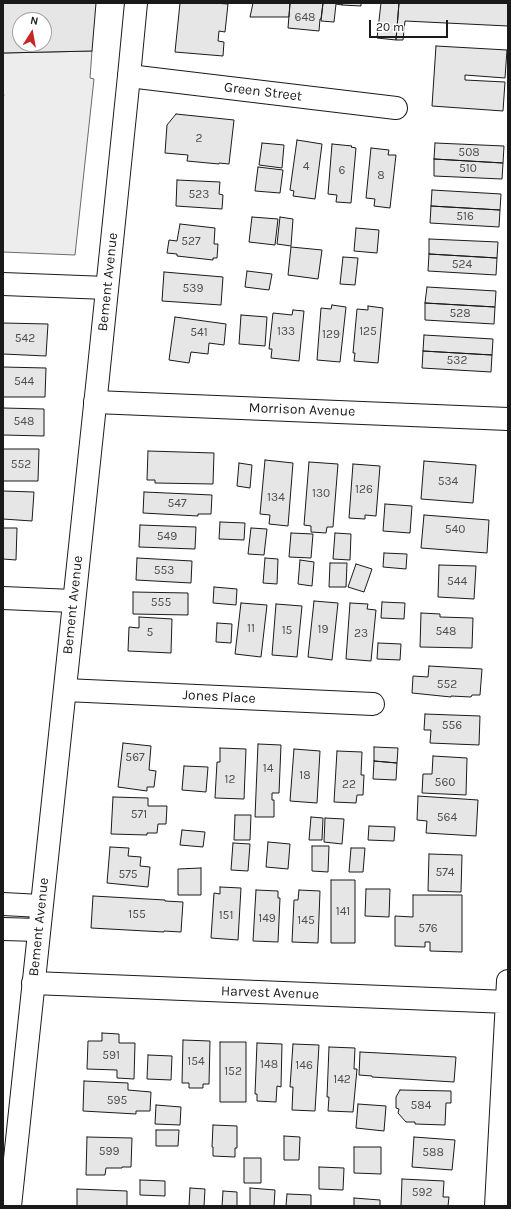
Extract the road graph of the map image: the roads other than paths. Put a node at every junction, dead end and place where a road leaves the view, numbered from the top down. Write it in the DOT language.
graph roads {
  1 [pos="136,3"];
  2 [pos="129,76"];
  3 [pos="396,108"];
  4 [pos="3,284"];
  5 [pos="107,288"];
  6 [pos="95,402"];
  7 [pos="508,419"];
  8 [pos="3,598"];
  9 [pos="73,600"];
  10 [pos="65,690"];
  11 [pos="373,704"];
  12 [pos="3,904"];
  13 [pos="41,906"];
  14 [pos="3,929"];
  15 [pos="39,930"];
  16 [pos="33,984"];
  17 [pos="508,995"];
  18 [pos="10,1206"];
  19 [pos="496,1206"];
  1 -- 2 [label="street, Bement Avenue"];
  2 -- 3 [label="street, Green Street"];
  2 -- 5 [label="street, Bement Avenue"];
  4 -- 5 [label="street"];
  5 -- 6 [label="street, Bement Avenue"];
  6 -- 7 [label="street, Morrison Avenue"];
  6 -- 9 [label="street, Bement Avenue"];
  8 -- 9 [label="street"];
  9 -- 10 [label="street, Bement Avenue"];
  10 -- 11 [label="street, Jones Place"];
  10 -- 13 [label="street, Bement Avenue"];
  12 -- 13 [label="street"];
  13 -- 15 [label="street, Bement Avenue"];
  14 -- 15 [label="street"];
  15 -- 16 [label="street, Bement Avenue"];
  16 -- 17 [label="street, Harvest Avenue"];
  16 -- 18 [label="street, Bement Avenue"];
  17 -- 19 [label="street"];
}
